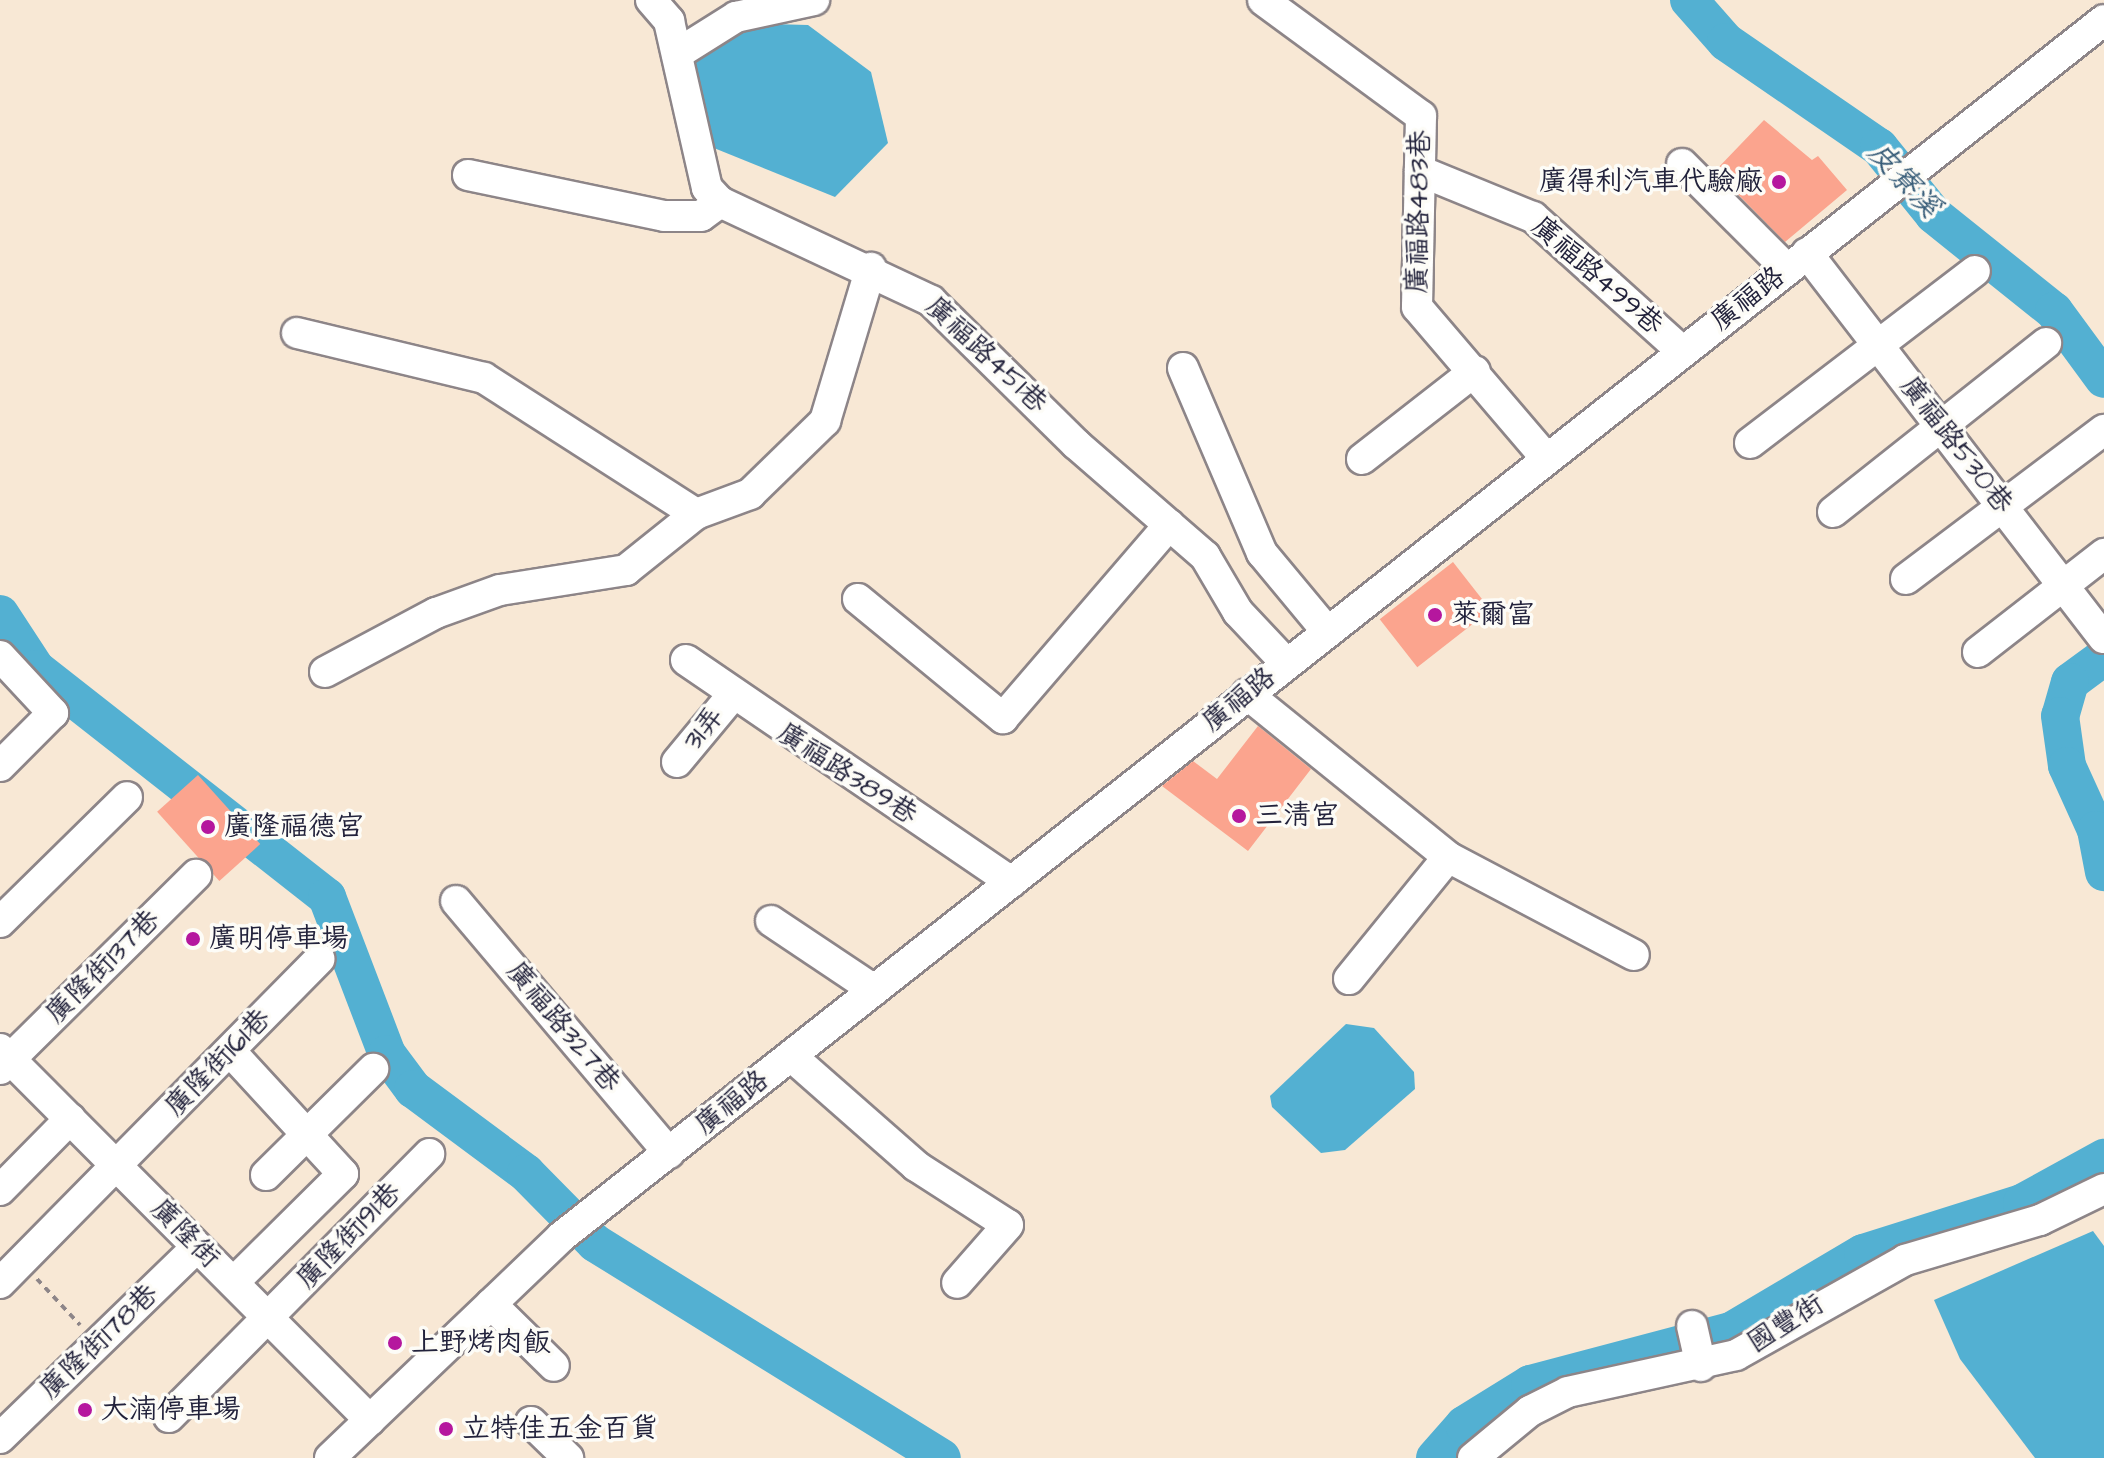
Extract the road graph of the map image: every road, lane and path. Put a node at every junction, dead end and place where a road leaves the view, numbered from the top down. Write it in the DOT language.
graph roads {
  1 [pos="651,0"];
  2 [pos="814,0"];
  3 [pos="1263,0"];
  4 [pos="2104,20"];
  5 [pos="677,54"];
  6 [pos="1682,164"];
  7 [pos="1420,171"];
  8 [pos="468,175"];
  9 [pos="720,202"];
  10 [pos="1797,261"];
  11 [pos="871,268"];
  12 [pos="1975,271"];
  13 [pos="297,333"];
  14 [pos="2046,343"];
  15 [pos="1880,347"];
  16 [pos="1682,351"];
  17 [pos="1183,368"];
  18 [pos="1475,371"];
  19 [pos="1941,426"];
  20 [pos="2104,430"];
  21 [pos="1750,443"];
  22 [pos="1546,458"];
  23 [pos="1362,459"];
  24 [pos="2002,505"];
  25 [pos="1833,512"];
  26 [pos="696,514"];
  27 [pos="1169,525"];
  28 [pos="2104,554"];
  29 [pos="1906,579"];
  30 [pos="2064,585"];
  31 [pos="858,599"];
  32 [pos="1325,629"];
  33 [pos="2104,638"];
  34 [pos="1978,652"];
  35 [pos="0,656"];
  36 [pos="686,660"];
  37 [pos="1286,663"];
  38 [pos="325,672"];
  39 [pos="1247,694"];
  40 [pos="731,697"];
  41 [pos="677,762"];
  42 [pos="0,766"];
  43 [pos="127,797"];
  44 [pos="1448,857"];
  45 [pos="196,875"];
  46 [pos="1012,882"];
  47 [pos="456,901"];
  48 [pos="771,921"];
  49 [pos="0,922"];
  50 [pos="1634,955"];
  51 [pos="319,959"];
  52 [pos="1349,979"];
  53 [pos="874,990"];
  54 [pos="230,1051"];
  55 [pos="791,1056"];
  56 [pos="3,1059"];
  57 [pos="373,1069"];
  58 [pos="70,1119"];
  59 [pos="310,1133"];
  60 [pos="669,1153"];
  61 [pos="429,1154"];
  62 [pos="117,1167"];
  63 [pos="266,1175"];
  64 [pos="2104,1189"];
  65 [pos="0,1190"];
  66 [pos="197,1247"];
  67 [pos="11,1272"];
  68 [pos="234,1282"];
  69 [pos="957,1283"];
  70 [pos="491,1304"];
  71 [pos="269,1318"];
  72 [pos="1692,1326"];
  73 [pos="98,1343"];
  74 [pos="554,1366"];
  75 [pos="1701,1366"];
  76 [pos="169,1417"];
  77 [pos="370,1420"];
  78 [pos="531,1422"];
  79 [pos="0,1438"];
  80 [pos="330,1458"];
  81 [pos="568,1458"];
  82 [pos="1473,1458"];
  1 -- 5 [label="street"];
  2 -- 5 [label="street"];
  3 -- 7 [label="street, 廣福路483巷"];
  4 -- 10 [label="street, 廣福路"];
  5 -- 9 [label="street"];
  6 -- 10 [label="street, 廣福路530巷"];
  7 -- 16 [label="street, 廣福路499巷"];
  7 -- 18 [label="street, 廣福路483巷"];
  8 -- 9 [label="street"];
  9 -- 11 [label="street, 廣福路451巷"];
  10 -- 15 [label="street, 廣福路530巷"];
  10 -- 16 [label="street, 廣福路"];
  11 -- 26 [label="street"];
  11 -- 27 [label="street, 廣福路451巷"];
  12 -- 15 [label="street"];
  13 -- 26 [label="street"];
  14 -- 19 [label="street"];
  15 -- 19 [label="street, 廣福路530巷"];
  15 -- 21 [label="street"];
  16 -- 22 [label="street, 廣福路"];
  17 -- 32 [label="street"];
  18 -- 22 [label="street, 廣福路483巷"];
  18 -- 23 [label="street"];
  19 -- 24 [label="street, 廣福路530巷"];
  19 -- 25 [label="street"];
  20 -- 24 [label="street"];
  22 -- 32 [label="street, 廣福路"];
  24 -- 29 [label="street"];
  24 -- 30 [label="street, 廣福路530巷"];
  26 -- 38 [label="street"];
  27 -- 31 [label="street"];
  27 -- 37 [label="street, 廣福路451巷"];
  28 -- 30 [label="street"];
  30 -- 33 [label="street, 廣福路530巷"];
  30 -- 34 [label="street"];
  32 -- 37 [label="street, 廣福路"];
  35 -- 42 [label="street"];
  36 -- 40 [label="street, 廣福路389巷"];
  37 -- 39 [label="street, 廣福路"];
  39 -- 44 [label="street"];
  39 -- 46 [label="street, 廣福路"];
  40 -- 41 [label="street, 31弄"];
  40 -- 46 [label="street, 廣福路389巷"];
  43 -- 49 [label="street"];
  44 -- 50 [label="street"];
  44 -- 52 [label="street"];
  45 -- 56 [label="street, 廣隆街137巷"];
  46 -- 53 [label="street, 廣福路"];
  47 -- 60 [label="street, 廣福路327巷"];
  48 -- 53 [label="street"];
  51 -- 54 [label="street, 廣隆街161巷"];
  53 -- 55 [label="street, 廣福路"];
  54 -- 59 [label="street"];
  54 -- 62 [label="street, 廣隆街161巷"];
  55 -- 60 [label="street, 廣福路"];
  55 -- 69 [label="street"];
  56 -- 58 [label="street, 廣隆街"];
  57 -- 59 [label="street"];
  58 -- 62 [label="street, 廣隆街"];
  58 -- 65 [label="street"];
  59 -- 63 [label="street"];
  59 -- 68 [label="street"];
  60 -- 70 [label="street, 廣福路"];
  61 -- 71 [label="street, 廣隆街191巷"];
  62 -- 66 [label="street, 廣隆街"];
  62 -- 67 [label="street, 廣隆街161巷"];
  64 -- 75 [label="street, 國豐街"];
  66 -- 68 [label="street, 廣隆街"];
  66 -- 73 [label="street, 廣隆街178巷"];
  67 -- 73 [label="path"];
  68 -- 71 [label="street, 廣隆街"];
  70 -- 74 [label="street"];
  70 -- 77 [label="street"];
  71 -- 76 [label="street, 廣隆街191巷"];
  71 -- 77 [label="street, 廣隆街"];
  72 -- 75 [label="street"];
  73 -- 79 [label="street, 廣隆街178巷"];
  75 -- 82 [label="street, 國豐街"];
  77 -- 80 [label="street"];
  78 -- 81 [label="street"];
}
